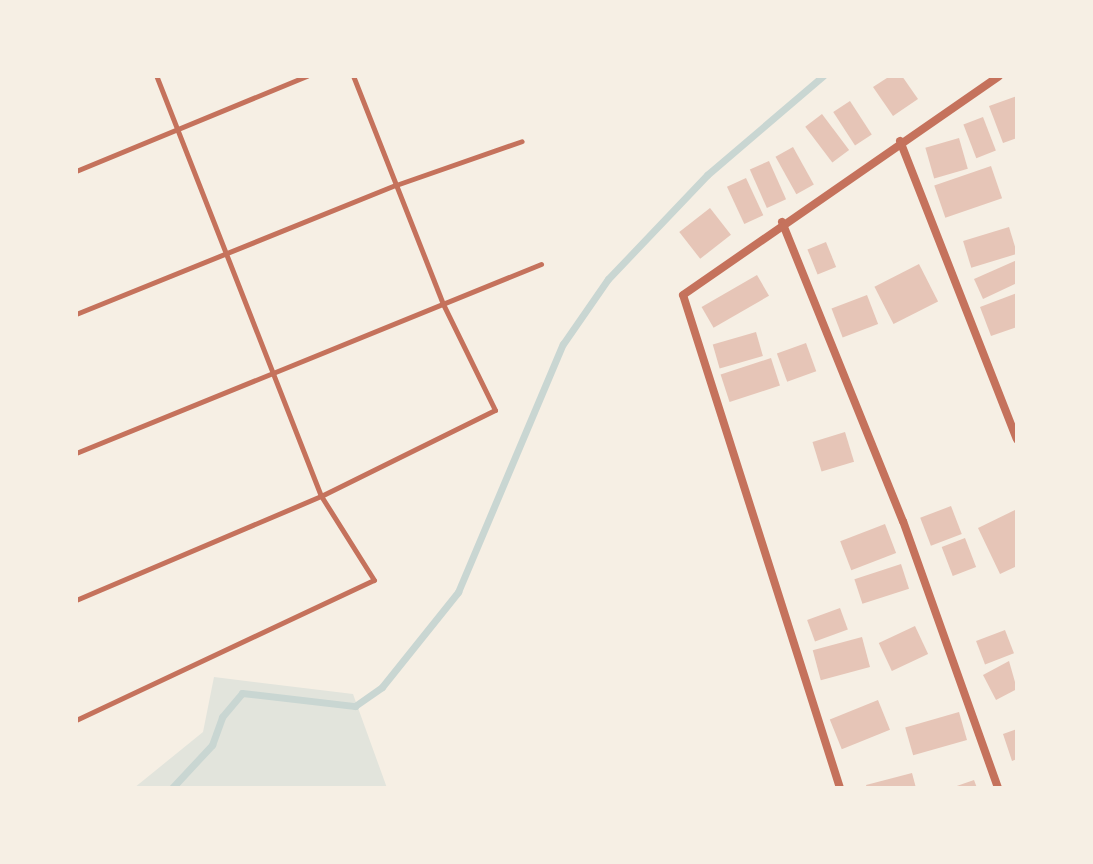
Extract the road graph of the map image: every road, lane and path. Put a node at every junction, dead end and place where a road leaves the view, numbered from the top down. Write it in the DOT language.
graph roads {
  1 [pos="156,76"];
  2 [pos="307,76"];
  3 [pos="353,76"];
  4 [pos="999,76"];
  5 [pos="177,130"];
  6 [pos="522,141"];
  7 [pos="900,141"];
  8 [pos="76,171"];
  9 [pos="396,185"];
  10 [pos="782,222"];
  11 [pos="227,256"];
  12 [pos="541,264"];
  13 [pos="443,304"];
  14 [pos="76,314"];
  15 [pos="272,372"];
  16 [pos="1017,439"];
  17 [pos="76,453"];
  18 [pos="321,496"];
  19 [pos="76,600"];
  20 [pos="76,720"];
  21 [pos="840,788"];
  22 [pos="998,788"];
  1 -- 5 [label="lane"];
  2 -- 5 [label="lane"];
  3 -- 9 [label="lane"];
  4 -- 7 [label="street"];
  5 -- 8 [label="lane"];
  5 -- 11 [label="lane"];
  6 -- 9 [label="lane"];
  7 -- 10 [label="street"];
  7 -- 16 [label="street"];
  9 -- 11 [label="lane"];
  9 -- 13 [label="lane"];
  10 -- 21 [label="street"];
  10 -- 22 [label="street"];
  11 -- 14 [label="lane"];
  11 -- 15 [label="lane"];
  12 -- 13 [label="lane"];
  13 -- 15 [label="lane"];
  13 -- 18 [label="lane"];
  15 -- 17 [label="lane"];
  15 -- 18 [label="lane"];
  18 -- 19 [label="lane"];
  18 -- 20 [label="lane"];
}
